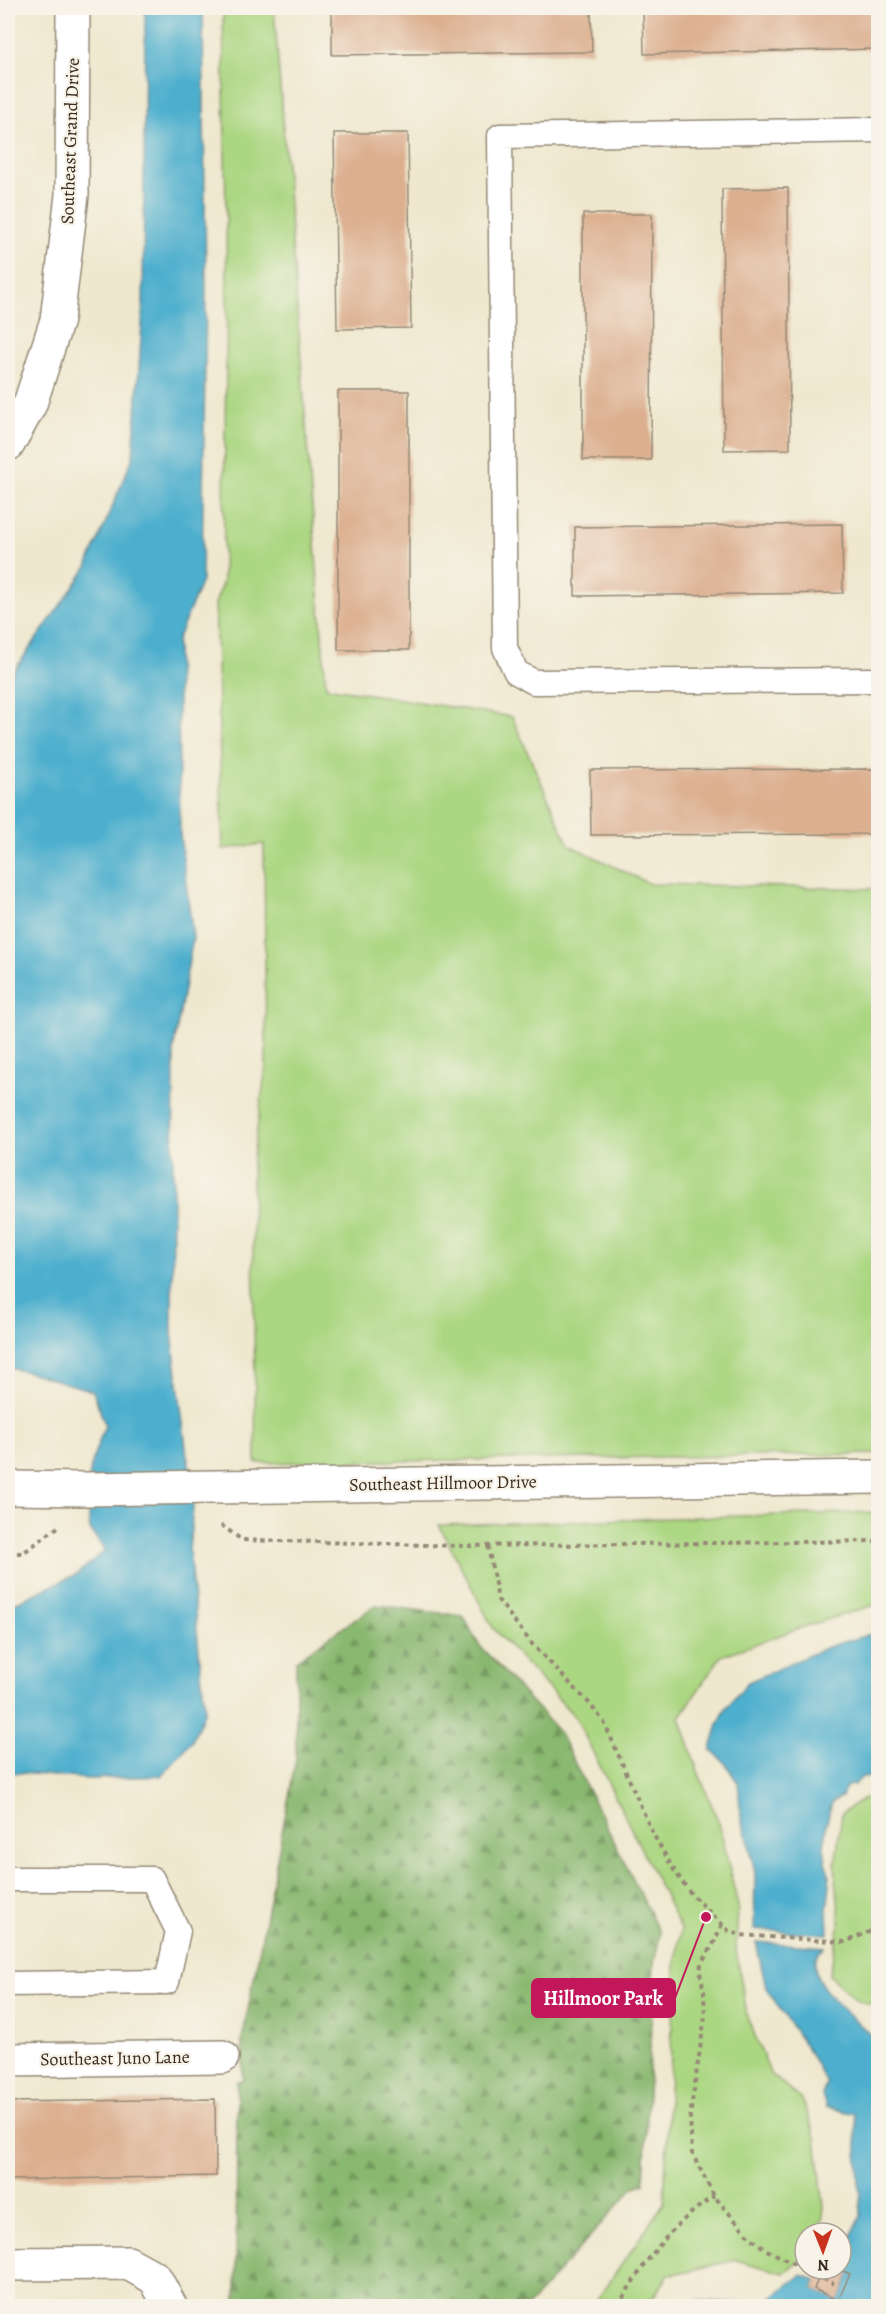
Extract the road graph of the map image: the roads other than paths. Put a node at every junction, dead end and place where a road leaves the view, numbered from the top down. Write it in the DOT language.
graph roads {
  1 [pos="73,8"];
  2 [pos="879,130"];
  3 [pos="8,444"];
  4 [pos="879,680"];
  5 [pos="879,1477"];
  6 [pos="8,1488"];
  7 [pos="8,1879"];
  8 [pos="8,1984"];
  9 [pos="222,2057"];
  10 [pos="8,2060"];
  11 [pos="8,2264"];
  12 [pos="170,2307"];
  1 -- 3 [label="street, Southeast Grand Drive"];
  2 -- 4 [label="lane"];
  5 -- 6 [label="street, Southeast Hillmoor Drive"];
  7 -- 8 [label="lane"];
  9 -- 10 [label="street, Southeast Juno Lane"];
  11 -- 12 [label="street"];
}
